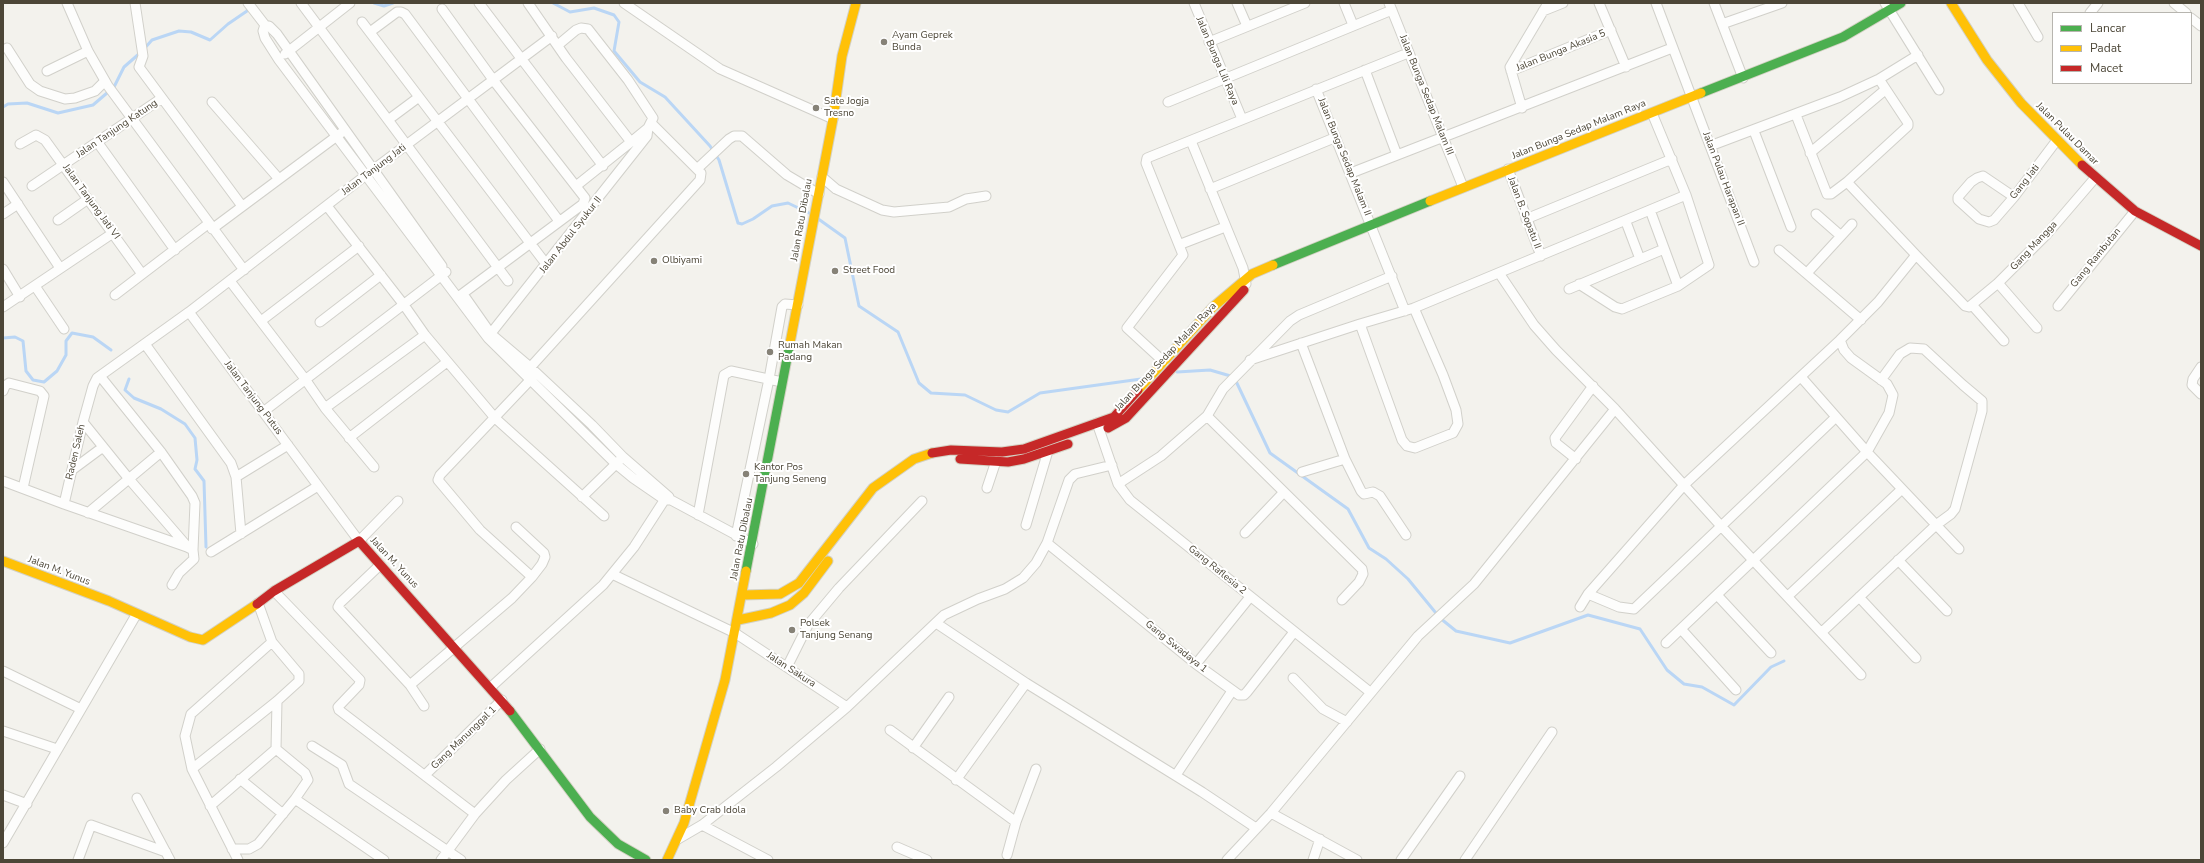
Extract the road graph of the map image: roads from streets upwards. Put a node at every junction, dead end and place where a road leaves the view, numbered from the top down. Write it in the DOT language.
graph roads {
  1 [pos="67,3"];
  2 [pos="135,3"];
  3 [pos="301,3"];
  4 [pos="350,3"];
  5 [pos="480,3"];
  6 [pos="528,3"];
  7 [pos="624,3"];
  8 [pos="856,3"];
  9 [pos="1194,3"];
  10 [pos="1237,3"];
  11 [pos="1305,3"];
  12 [pos="1344,3"];
  13 [pos="1563,3"];
  14 [pos="1599,3"];
  15 [pos="1656,3"];
  16 [pos="1714,3"];
  17 [pos="1782,3"];
  18 [pos="1902,3"];
  19 [pos="1951,3"];
  20 [pos="2018,3"];
  21 [pos="2098,3"];
  22 [pos="2174,3"];
  23 [pos="251,6"];
  24 [pos="1391,6"];
  25 [pos="1283,7"];
  26 [pos="1545,7"];
  27 [pos="1887,7"];
  28 [pos="442,9"];
  29 [pos="2091,12"];
  30 [pos="2185,12"];
  31 [pos="2201,13"];
  32 [pos="2196,21"];
  33 [pos="362,22"];
  34 [pos="1722,24"];
  35 [pos="1353,25"];
  36 [pos="265,26"];
  37 [pos="1247,26"];
  38 [pos="319,27"];
  39 [pos="1611,30"];
  40 [pos="370,32"];
  41 [pos="552,36"];
  42 [pos="2038,37"];
  43 [pos="1209,42"];
  44 [pos="558,44"];
  45 [pos="6,48"];
  46 [pos="1672,48"];
  47 [pos="88,51"];
  48 [pos="289,51"];
  49 [pos="1408,53"];
  50 [pos="1918,55"];
  51 [pos="522,58"];
  52 [pos="279,60"];
  53 [pos="1626,67"];
  54 [pos="1365,70"];
  55 [pos="47,71"];
  56 [pos="1511,71"];
  57 [pos="1742,78"];
  58 [pos="1224,79"];
  59 [pos="1879,79"];
  60 [pos="494,81"];
  61 [pos="109,86"];
  62 [pos="1316,89"];
  63 [pos="1885,90"];
  64 [pos="1939,90"];
  65 [pos="418,97"];
  66 [pos="1691,97"];
  67 [pos="162,98"];
  68 [pos="468,100"];
  69 [pos="212,102"];
  70 [pos="1168,102"];
  71 [pos="1522,108"];
  72 [pos="1652,112"];
  73 [pos="1796,115"];
  74 [pos="833,119"];
  75 [pos="132,120"];
  76 [pos="388,120"];
  77 [pos="1242,120"];
  78 [pos="438,123"];
  79 [pos="649,125"];
  80 [pos="345,130"];
  81 [pos="1754,131"];
  82 [pos="337,136"];
  83 [pos="1334,138"];
  84 [pos="1444,138"];
  85 [pos="2057,140"];
  86 [pos="1191,141"];
  87 [pos="631,142"];
  88 [pos="98,143"];
  89 [pos="20,144"];
  90 [pos="406,146"];
  91 [pos="1710,146"];
  92 [pos="1810,153"];
  93 [pos="1397,156"];
  94 [pos="1672,159"];
  95 [pos="64,165"];
  96 [pos="603,166"];
  97 [pos="697,169"];
  98 [pos="374,170"];
  99 [pos="1508,170"];
  100 [pos="1351,173"];
  101 [pos="366,175"];
  102 [pos="822,177"];
  103 [pos="2095,178"];
  104 [pos="278,179"];
  105 [pos="3,182"];
  106 [pos="1847,182"];
  107 [pos="32,186"];
  108 [pos="576,186"];
  109 [pos="1463,187"];
  110 [pos="1210,189"];
  111 [pos="819,194"];
  112 [pos="1686,195"];
  113 [pos="986,196"];
  114 [pos="2014,197"];
  115 [pos="88,199"];
  116 [pos="18,204"];
  117 [pos="242,206"];
  118 [pos="327,206"];
  119 [pos="576,208"];
  120 [pos="1650,210"];
  121 [pos="2135,210"];
  122 [pos="3,214"];
  123 [pos="1816,214"];
  124 [pos="1526,219"];
  125 [pos="58,220"];
  126 [pos="559,221"];
  127 [pos="581,222"];
  128 [pos="1626,222"];
  129 [pos="1852,224"];
  130 [pos="1372,225"];
  131 [pos="210,227"];
  132 [pos="1225,227"];
  133 [pos="1791,227"];
  134 [pos="113,233"];
  135 [pos="1841,236"];
  136 [pos="529,242"];
  137 [pos="1180,244"];
  138 [pos="359,246"];
  139 [pos="2201,246"];
  140 [pos="1664,249"];
  141 [pos="175,250"];
  142 [pos="1779,250"];
  143 [pos="1916,255"];
  144 [pos="1541,256"];
  145 [pos="1640,259"];
  146 [pos="543,260"];
  147 [pos="1754,262"];
  148 [pos="496,266"];
  149 [pos="60,268"];
  150 [pos="1243,268"];
  151 [pos="3,269"];
  152 [pos="244,270"];
  153 [pos="444,273"];
  154 [pos="1499,273"];
  155 [pos="1807,273"];
  156 [pos="142,274"];
  157 [pos="381,275"];
  158 [pos="1392,276"];
  159 [pos="1254,277"];
  160 [pos="230,281"];
  161 [pos="508,281"];
  162 [pos="1246,284"];
  163 [pos="1579,284"];
  164 [pos="1998,284"];
  165 [pos="36,286"];
  166 [pos="1678,286"];
  167 [pos="1569,289"];
  168 [pos="114,295"];
  169 [pos="460,295"];
  170 [pos="20,297"];
  171 [pos="404,305"];
  172 [pos="798,305"];
  173 [pos="1970,306"];
  174 [pos="2058,306"];
  175 [pos="3,307"];
  176 [pos="1410,310"];
  177 [pos="189,312"];
  178 [pos="1860,320"];
  179 [pos="260,321"];
  180 [pos="320,322"];
  181 [pos="1360,324"];
  182 [pos="2037,328"];
  183 [pos="64,329"];
  184 [pos="425,335"];
  185 [pos="489,336"];
  186 [pos="1840,340"];
  187 [pos="2004,341"];
  188 [pos="1301,343"];
  189 [pos="145,344"];
  190 [pos="1250,360"];
  191 [pos="447,362"];
  192 [pos="1161,366"];
  193 [pos="2201,367"];
  194 [pos="530,373"];
  195 [pos="100,376"];
  196 [pos="1801,377"];
  197 [pos="305,379"];
  198 [pos="769,379"];
  199 [pos="1881,380"];
  200 [pos="782,382"];
  201 [pos="1594,386"];
  202 [pos="3,391"];
  203 [pos="2201,394"];
  204 [pos="325,408"];
  205 [pos="1616,409"];
  206 [pos="263,412"];
  207 [pos="1207,416"];
  208 [pos="1836,417"];
  209 [pos="495,418"];
  210 [pos="83,422"];
  211 [pos="1098,428"];
  212 [pos="348,438"];
  213 [pos="288,444"];
  214 [pos="103,447"];
  215 [pos="1048,451"];
  216 [pos="161,452"];
  217 [pos="1867,452"];
  218 [pos="1345,459"];
  219 [pos="1576,459"];
  220 [pos="620,461"];
  221 [pos="996,462"];
  222 [pos="1112,465"];
  223 [pos="374,467"];
  224 [pos="72,470"];
  225 [pos="1302,472"];
  226 [pos="236,477"];
  227 [pos="128,479"];
  228 [pos="3,481"];
  229 [pos="1118,484"];
  230 [pos="318,486"];
  231 [pos="1684,486"];
  232 [pos="23,488"];
  233 [pos="988,488"];
  234 [pos="1902,489"];
  235 [pos="1284,492"];
  236 [pos="582,497"];
  237 [pos="668,498"];
  238 [pos="398,501"];
  239 [pos="922,501"];
  240 [pos="64,504"];
  241 [pos="88,513"];
  242 [pos="698,515"];
  243 [pos="604,516"];
  244 [pos="1026,524"];
  245 [pos="1936,524"];
  246 [pos="1721,526"];
  247 [pos="516,527"];
  248 [pos="1245,533"];
  249 [pos="241,534"];
  250 [pos="1406,535"];
  251 [pos="736,536"];
  252 [pos="359,541"];
  253 [pos="1047,543"];
  254 [pos="753,544"];
  255 [pos="190,549"];
  256 [pos="1959,549"];
  257 [pos="211,552"];
  258 [pos="1754,560"];
  259 [pos="1898,560"];
  260 [pos="3,561"];
  261 [pos="380,565"];
  262 [pos="612,574"];
  263 [pos="532,577"];
  264 [pos="172,585"];
  265 [pos="274,592"];
  266 [pos="1588,594"];
  267 [pos="743,595"];
  268 [pos="1717,595"];
  269 [pos="1788,596"];
  270 [pos="1859,597"];
  271 [pos="1250,598"];
  272 [pos="1342,600"];
  273 [pos="258,603"];
  274 [pos="1580,607"];
  275 [pos="1947,611"];
  276 [pos="136,615"];
  277 [pos="738,620"];
  278 [pos="936,623"];
  279 [pos="1681,629"];
  280 [pos="1294,632"];
  281 [pos="1822,632"];
  282 [pos="735,633"];
  283 [pos="272,642"];
  284 [pos="1666,643"];
  285 [pos="456,646"];
  286 [pos="1771,653"];
  287 [pos="1916,658"];
  288 [pos="1196,664"];
  289 [pos="787,667"];
  290 [pos="3,671"];
  291 [pos="1861,675"];
  292 [pos="1293,678"];
  293 [pos="1026,683"];
  294 [pos="410,685"];
  295 [pos="491,687"];
  296 [pos="1736,690"];
  297 [pos="1232,691"];
  298 [pos="1370,692"];
  299 [pos="949,696"];
  300 [pos="502,700"];
  301 [pos="277,701"];
  302 [pos="424,706"];
  303 [pos="847,707"];
  304 [pos="81,709"];
  305 [pos="1347,722"];
  306 [pos="3,730"];
  307 [pos="890,730"];
  308 [pos="1552,732"];
  309 [pos="312,746"];
  310 [pos="913,748"];
  311 [pos="57,749"];
  312 [pos="276,749"];
  313 [pos="540,749"];
  314 [pos="1036,768"];
  315 [pos="192,769"];
  316 [pos="426,775"];
  317 [pos="1176,776"];
  318 [pos="1460,776"];
  319 [pos="240,779"];
  320 [pos="956,780"];
  321 [pos="3,794"];
  322 [pos="137,798"];
  323 [pos="296,800"];
  324 [pos="27,804"];
  325 [pos="210,806"];
  326 [pos="1271,813"];
  327 [pos="283,814"];
  328 [pos="475,814"];
  329 [pos="1016,822"];
  330 [pos="702,825"];
  331 [pos="1256,828"];
  332 [pos="4,839"];
  333 [pos="678,839"];
  334 [pos="1320,839"];
  335 [pos="897,847"];
  336 [pos="232,849"];
  337 [pos="449,850"];
  338 [pos="1006,855"];
  339 [pos="168,856"];
  340 [pos="1230,859"];
  341 [pos="78,860"];
  342 [pos="238,860"];
  343 [pos="384,860"];
  344 [pos="441,860"];
  345 [pos="461,860"];
  346 [pos="646,860"];
  347 [pos="667,860"];
  348 [pos="768,860"];
  349 [pos="927,860"];
  350 [pos="1313,860"];
  351 [pos="1357,860"];
  352 [pos="1401,860"];
  353 [pos="1465,860"];
  1 -- 47 [label="street"];
  2 -- 67 [label="street"];
  3 -- 38 [label="street"];
  4 -- 38 [label="street"];
  5 -- 51 [label="street"];
  6 -- 41 [label="street"];
  7 -- 74 [label="street"];
  8 -- 74 [label="street, Jalan Ratu Dibalau"];
  9 -- 43 [label="street, Jalan Bunga Lili Raya"];
  10 -- 37 [label="street"];
  11 -- 25 [label="street"];
  12 -- 35 [label="street"];
  13 -- 26 [label="street"];
  14 -- 39 [label="street"];
  15 -- 46 [label="street, Jalan Pulau Harapan II"];
  16 -- 34 [label="street"];
  17 -- 34 [label="street"];
  18 -- 27 [label="street, Jalan Bunga Sedap Malam Raya"];
  19 -- 85 [label="street, Jalan Pulau Damar"];
  20 -- 42 [label="street"];
  21 -- 29 [label="street"];
  22 -- 30 [label="street"];
  23 -- 36 [label="street"];
  24 -- 35 [label="street"];
  24 -- 49 [label="street, Jalan Bunga Sedap Malam III"];
  25 -- 37 [label="street"];
  26 -- 56 [label="street"];
  27 -- 50 [label="street"];
  27 -- 57 [label="street, Jalan Bunga Sedap Malam Raya"];
  28 -- 60 [label="street"];
  31 -- 32 [label="street"];
  33 -- 40 [label="street"];
  34 -- 57 [label="street"];
  35 -- 58 [label="street"];
  36 -- 48 [label="street"];
  36 -- 52 [label="street"];
  37 -- 43 [label="street"];
  38 -- 48 [label="street"];
  38 -- 76 [label="street"];
  39 -- 53 [label="street"];
  39 -- 56 [label="street, Jalan Bunga Akasia 5"];
  40 -- 65 [label="street"];
  40 -- 68 [label="street"];
  41 -- 44 [label="street"];
  41 -- 51 [label="street, Jalan Tanjung Jati"];
  43 -- 58 [label="street, Jalan Bunga Lili Raya"];
  44 -- 79 [label="street"];
  44 -- 87 [label="street"];
  45 -- 61 [label="street"];
  46 -- 53 [label="street"];
  46 -- 66 [label="street, Jalan Pulau Harapan II"];
  47 -- 55 [label="street"];
  47 -- 61 [label="street"];
  48 -- 52 [label="street"];
  48 -- 80 [label="street"];
  49 -- 54 [label="street"];
  49 -- 84 [label="street, Jalan Bunga Sedap Malam III"];
  50 -- 59 [label="street"];
  50 -- 64 [label="street"];
  51 -- 60 [label="street, Jalan Tanjung Jati"];
  51 -- 96 [label="street"];
  52 -- 82 [label="street"];
  53 -- 71 [label="street"];
  54 -- 62 [label="street"];
  54 -- 93 [label="street"];
  56 -- 71 [label="street"];
  57 -- 66 [label="street, Jalan Bunga Sedap Malam Raya"];
  58 -- 70 [label="street"];
  58 -- 77 [label="street, Jalan Bunga Lili Raya"];
  59 -- 63 [label="street"];
  59 -- 73 [label="street"];
  60 -- 68 [label="street, Jalan Tanjung Jati"];
  60 -- 108 [label="street"];
  61 -- 75 [label="street"];
  62 -- 77 [label="street"];
  62 -- 83 [label="street, Jalan Bunga Sedap Malam II"];
  63 -- 92 [label="street"];
  63 -- 106 [label="street"];
  65 -- 76 [label="street"];
  65 -- 78 [label="street"];
  66 -- 72 [label="street, Jalan Bunga Sedap Malam Raya"];
  66 -- 91 [label="street, Jalan Pulau Harapan II"];
  67 -- 75 [label="street, Jalan Tanjung Katung"];
  67 -- 117 [label="street"];
  68 -- 78 [label="street, Jalan Tanjung Jati"];
  68 -- 126 [label="street"];
  69 -- 104 [label="street"];
  71 -- 84 [label="street"];
  72 -- 94 [label="street"];
  72 -- 99 [label="street, Jalan Bunga Sedap Malam Raya"];
  73 -- 81 [label="street"];
  73 -- 92 [label="street"];
  74 -- 102 [label="street, Jalan Ratu Dibalau"];
  75 -- 88 [label="street, Jalan Tanjung Katung"];
  75 -- 131 [label="street"];
  76 -- 90 [label="street"];
  77 -- 86 [label="street"];
  78 -- 90 [label="street, Jalan Tanjung Jati"];
  78 -- 136 [label="street"];
  79 -- 87 [label="street"];
  79 -- 97 [label="street"];
  79 -- 127 [label="street, Jalan Abdul Syukur II"];
  80 -- 82 [label="street"];
  80 -- 98 [label="street"];
  81 -- 91 [label="street"];
  81 -- 133 [label="street"];
  82 -- 101 [label="street"];
  82 -- 104 [label="street"];
  83 -- 100 [label="street, Jalan Bunga Sedap Malam II"];
  83 -- 110 [label="street"];
  84 -- 93 [label="street"];
  84 -- 109 [label="street, Jalan Bunga Sedap Malam III"];
  85 -- 103 [label="street, Jalan Pulau Damar"];
  85 -- 114 [label="street, Gang Jati"];
  86 -- 110 [label="street"];
  86 -- 137 [label="street"];
  87 -- 96 [label="street"];
  88 -- 95 [label="street, Jalan Tanjung Katung"];
  88 -- 141 [label="street"];
  89 -- 95 [label="street, Jalan Tanjung Jati VI"];
  90 -- 98 [label="street, Jalan Tanjung Jati"];
  90 -- 148 [label="street"];
  91 -- 147 [label="street, Jalan Pulau Harapan II"];
  92 -- 106 [label="street"];
  93 -- 100 [label="street"];
  94 -- 112 [label="street"];
  94 -- 124 [label="street"];
  95 -- 107 [label="street, Jalan Tanjung Katung"];
  95 -- 115 [label="street, Jalan Tanjung Jati VI"];
  96 -- 108 [label="street"];
  97 -- 111 [label="street"];
  97 -- 194 [label="street"];
  98 -- 101 [label="street, Jalan Tanjung Jati"];
  98 -- 153 [label="street"];
  99 -- 109 [label="street, Jalan Bunga Sedap Malam Raya"];
  99 -- 124 [label="street, Jalan B. Sopatu II"];
  100 -- 130 [label="street, Jalan Bunga Sedap Malam II"];
  101 -- 118 [label="street, Jalan Tanjung Jati"];
  101 -- 153 [label="street"];
  102 -- 111 [label="street, Jalan Ratu Dibalau"];
  102 -- 113 [label="street"];
  103 -- 121 [label="street, Jalan Pulau Damar"];
  103 -- 164 [label="street, Gang Mangga"];
  104 -- 117 [label="street"];
  105 -- 116 [label="street"];
  106 -- 143 [label="street"];
  108 -- 119 [label="street"];
  109 -- 130 [label="street, Jalan Bunga Sedap Malam Raya"];
  110 -- 132 [label="street"];
  111 -- 172 [label="street, Jalan Ratu Dibalau"];
  112 -- 120 [label="street"];
  112 -- 166 [label="street"];
  114 -- 114 [label="street, Gang Jati"];
  115 -- 125 [label="street"];
  115 -- 134 [label="street, Jalan Tanjung Jati VI"];
  116 -- 122 [label="street"];
  116 -- 149 [label="street"];
  117 -- 131 [label="street"];
  118 -- 138 [label="street"];
  118 -- 152 [label="street, Jalan Tanjung Jati"];
  119 -- 126 [label="street"];
  119 -- 127 [label="street"];
  120 -- 128 [label="street"];
  120 -- 140 [label="street"];
  121 -- 139 [label="street, Jalan Pulau Damar"];
  121 -- 174 [label="street, Gang Rambutan"];
  123 -- 135 [label="street"];
  124 -- 144 [label="street, Jalan B. Sopatu II"];
  126 -- 136 [label="street"];
  127 -- 185 [label="street, Jalan Abdul Syukur II"];
  128 -- 144 [label="street"];
  128 -- 145 [label="street"];
  129 -- 135 [label="street"];
  130 -- 158 [label="street, Jalan Bunga Sedap Malam II"];
  130 -- 159 [label="street, Jalan Bunga Sedap Malam Raya"];
  131 -- 141 [label="street"];
  131 -- 152 [label="street"];
  132 -- 137 [label="street"];
  132 -- 150 [label="street"];
  134 -- 149 [label="street"];
  134 -- 156 [label="street, Jalan Tanjung Jati VI"];
  135 -- 155 [label="street"];
  136 -- 146 [label="street"];
  136 -- 148 [label="street"];
  137 -- 192 [label="street"];
  138 -- 157 [label="street"];
  138 -- 179 [label="street"];
  140 -- 145 [label="street"];
  140 -- 166 [label="street"];
  141 -- 156 [label="street"];
  142 -- 155 [label="street"];
  143 -- 173 [label="street"];
  143 -- 178 [label="street"];
  144 -- 154 [label="street"];
  145 -- 163 [label="street"];
  148 -- 161 [label="street"];
  148 -- 169 [label="street"];
  149 -- 165 [label="street"];
  150 -- 159 [label="street"];
  150 -- 162 [label="street"];
  151 -- 170 [label="street"];
  152 -- 160 [label="street, Jalan Tanjung Jati"];
  153 -- 169 [label="street"];
  153 -- 171 [label="street"];
  154 -- 176 [label="street"];
  154 -- 201 [label="street"];
  155 -- 178 [label="street"];
  156 -- 168 [label="street"];
  157 -- 171 [label="street"];
  157 -- 180 [label="street"];
  158 -- 176 [label="street, Jalan Bunga Sedap Malam II"];
  158 -- 190 [label="street"];
  159 -- 162 [label="street, Jalan Bunga Sedap Malam Raya"];
  160 -- 177 [label="street, Jalan Tanjung Jati"];
  160 -- 179 [label="street"];
  162 -- 192 [label="street, Jalan Bunga Sedap Malam Raya"];
  162 -- 211 [label="street, Jalan Bunga Sedap Malam Raya"];
  163 -- 166 [label="street"];
  163 -- 167 [label="street"];
  164 -- 173 [label="street, Gang Mangga"];
  164 -- 182 [label="street"];
  165 -- 170 [label="street"];
  165 -- 183 [label="street"];
  169 -- 185 [label="street"];
  170 -- 175 [label="street"];
  171 -- 184 [label="street"];
  171 -- 197 [label="street"];
  172 -- 198 [label="street"];
  172 -- 200 [label="street, Jalan Ratu Dibalau"];
  173 -- 187 [label="street"];
  176 -- 181 [label="street"];
  176 -- 181 [label="street, Jalan Bunga Sedap Malam II"];
  177 -- 189 [label="street"];
  177 -- 206 [label="street, Jalan Tanjung Putus"];
  178 -- 186 [label="street"];
  179 -- 197 [label="street"];
  181 -- 188 [label="street"];
  184 -- 191 [label="street"];
  184 -- 204 [label="street"];
  185 -- 194 [label="street"];
  186 -- 196 [label="street"];
  186 -- 199 [label="street"];
  188 -- 190 [label="street"];
  188 -- 218 [label="street"];
  189 -- 195 [label="street, Raden Saleh"];
  189 -- 226 [label="street"];
  190 -- 207 [label="street"];
  191 -- 209 [label="street"];
  191 -- 212 [label="street"];
  192 -- 211 [label="street, Jalan Bunga Sedap Malam Raya"];
  193 -- 203 [label="street"];
  194 -- 209 [label="street"];
  194 -- 220 [label="street"];
  195 -- 210 [label="street, Raden Saleh"];
  195 -- 216 [label="street"];
  196 -- 208 [label="street"];
  196 -- 231 [label="street"];
  197 -- 204 [label="street"];
  197 -- 206 [label="street"];
  198 -- 200 [label="street"];
  198 -- 242 [label="street"];
  198 -- 251 [label="street"];
  199 -- 217 [label="street"];
  199 -- 245 [label="street"];
  200 -- 254 [label="street, Jalan Ratu Dibalau"];
  201 -- 205 [label="street"];
  201 -- 219 [label="street"];
  202 -- 232 [label="street"];
  204 -- 212 [label="street"];
  205 -- 219 [label="street"];
  205 -- 231 [label="street"];
  206 -- 213 [label="street, Jalan Tanjung Putus"];
  207 -- 229 [label="street"];
  207 -- 235 [label="street"];
  208 -- 217 [label="street"];
  208 -- 246 [label="street"];
  209 -- 236 [label="street"];
  209 -- 263 [label="street"];
  210 -- 214 [label="street"];
  210 -- 224 [label="street, Raden Saleh"];
  211 -- 215 [label="street, Jalan Bunga Sedap Malam Raya"];
  211 -- 222 [label="street, Gang Raflesia 2"];
  211 -- 267 [label="street, Jalan Bunga Sedap Malam Raya"];
  212 -- 223 [label="street"];
  213 -- 226 [label="street"];
  213 -- 230 [label="street, Jalan Tanjung Putus"];
  214 -- 224 [label="street"];
  214 -- 227 [label="street"];
  215 -- 221 [label="street, Jalan Bunga Sedap Malam Raya"];
  215 -- 244 [label="street"];
  216 -- 227 [label="street"];
  216 -- 255 [label="street"];
  217 -- 234 [label="street"];
  217 -- 258 [label="street"];
  218 -- 225 [label="street"];
  218 -- 250 [label="street"];
  219 -- 298 [label="street"];
  220 -- 236 [label="street"];
  220 -- 237 [label="street"];
  221 -- 233 [label="street"];
  221 -- 277 [label="street, Jalan Bunga Sedap Malam Raya"];
  222 -- 229 [label="street, Gang Raflesia 2"];
  222 -- 253 [label="street"];
  224 -- 240 [label="street, Raden Saleh"];
  226 -- 249 [label="street"];
  227 -- 241 [label="street"];
  227 -- 255 [label="street"];
  228 -- 232 [label="street"];
  229 -- 271 [label="street, Gang Raflesia 2"];
  230 -- 249 [label="street"];
  230 -- 252 [label="street, Jalan Tanjung Putus"];
  231 -- 246 [label="street"];
  231 -- 266 [label="street"];
  232 -- 240 [label="street"];
  234 -- 245 [label="street"];
  234 -- 269 [label="street"];
  235 -- 248 [label="street"];
  235 -- 272 [label="street"];
  236 -- 243 [label="street"];
  237 -- 242 [label="street"];
  237 -- 262 [label="street"];
  238 -- 252 [label="street"];
  239 -- 289 [label="street"];
  240 -- 241 [label="street"];
  241 -- 255 [label="street"];
  242 -- 251 [label="street"];
  245 -- 256 [label="street"];
  245 -- 259 [label="street"];
  246 -- 258 [label="street"];
  246 -- 266 [label="street"];
  247 -- 263 [label="street"];
  249 -- 257 [label="street"];
  251 -- 254 [label="street"];
  252 -- 261 [label="street, Jalan M. Yunus"];
  252 -- 265 [label="street, Jalan M. Yunus"];
  253 -- 278 [label="street"];
  253 -- 288 [label="street, Gang Swadaya 1"];
  254 -- 267 [label="street, Jalan Ratu Dibalau"];
  255 -- 264 [label="street"];
  258 -- 268 [label="street"];
  258 -- 269 [label="street"];
  259 -- 270 [label="street"];
  259 -- 275 [label="street"];
  260 -- 276 [label="street, Jalan M. Yunus"];
  261 -- 285 [label="street, Jalan M. Yunus"];
  261 -- 294 [label="street"];
  262 -- 282 [label="street, Jalan Sakura"];
  262 -- 295 [label="street"];
  263 -- 285 [label="street"];
  265 -- 273 [label="street, Jalan M. Yunus"];
  265 -- 316 [label="street"];
  266 -- 274 [label="street"];
  267 -- 277 [label="street, Jalan Ratu Dibalau"];
  268 -- 279 [label="street"];
  268 -- 286 [label="street"];
  269 -- 281 [label="street"];
  270 -- 281 [label="street"];
  270 -- 287 [label="street"];
  271 -- 280 [label="street, Gang Raflesia 2"];
  271 -- 288 [label="street"];
  273 -- 276 [label="street, Jalan M. Yunus"];
  273 -- 283 [label="street"];
  276 -- 304 [label="street"];
  277 -- 282 [label="street, Jalan Ratu Dibalau"];
  278 -- 293 [label="street"];
  278 -- 303 [label="street"];
  279 -- 284 [label="street"];
  279 -- 296 [label="street"];
  280 -- 297 [label="street"];
  280 -- 298 [label="street, Gang Raflesia 2"];
  281 -- 291 [label="street"];
  282 -- 289 [label="street, Jalan Sakura"];
  282 -- 333 [label="street, Jalan Ratu Dibalau"];
  283 -- 301 [label="street"];
  283 -- 315 [label="street"];
  285 -- 294 [label="street"];
  285 -- 295 [label="street, Jalan M. Yunus"];
  288 -- 297 [label="street, Gang Swadaya 1"];
  289 -- 303 [label="street, Jalan Sakura"];
  290 -- 304 [label="street"];
  292 -- 305 [label="street"];
  293 -- 317 [label="street"];
  293 -- 320 [label="street"];
  294 -- 302 [label="street"];
  295 -- 300 [label="street, Jalan M. Yunus"];
  297 -- 317 [label="street"];
  298 -- 305 [label="street"];
  299 -- 310 [label="street"];
  300 -- 313 [label="street, Jalan M. Yunus"];
  300 -- 316 [label="street, Gang Manunggal 1"];
  301 -- 312 [label="street"];
  301 -- 315 [label="street"];
  303 -- 330 [label="street"];
  304 -- 311 [label="street"];
  305 -- 326 [label="street"];
  306 -- 311 [label="street"];
  307 -- 310 [label="street"];
  308 -- 353 [label="street"];
  309 -- 337 [label="street"];
  310 -- 320 [label="street"];
  311 -- 324 [label="street"];
  312 -- 319 [label="street"];
  312 -- 323 [label="street"];
  313 -- 328 [label="street"];
  313 -- 346 [label="street, Jalan M. Yunus"];
  314 -- 329 [label="street"];
  315 -- 325 [label="street"];
  316 -- 328 [label="street"];
  317 -- 331 [label="street"];
  318 -- 352 [label="street"];
  319 -- 325 [label="street"];
  319 -- 327 [label="street"];
  320 -- 329 [label="street"];
  321 -- 324 [label="street"];
  322 -- 339 [label="street"];
  323 -- 327 [label="street"];
  323 -- 343 [label="street"];
  324 -- 332 [label="street"];
  325 -- 336 [label="street"];
  326 -- 331 [label="street"];
  326 -- 334 [label="street"];
  327 -- 336 [label="street"];
  328 -- 337 [label="street"];
  329 -- 338 [label="street"];
  330 -- 333 [label="street"];
  330 -- 348 [label="street"];
  331 -- 340 [label="street"];
  333 -- 347 [label="street, Jalan Ratu Dibalau"];
  334 -- 350 [label="street"];
  334 -- 351 [label="street"];
  335 -- 349 [label="street"];
  336 -- 342 [label="street"];
  337 -- 344 [label="street"];
  337 -- 345 [label="street"];
  339 -- 341 [label="street"];
}
